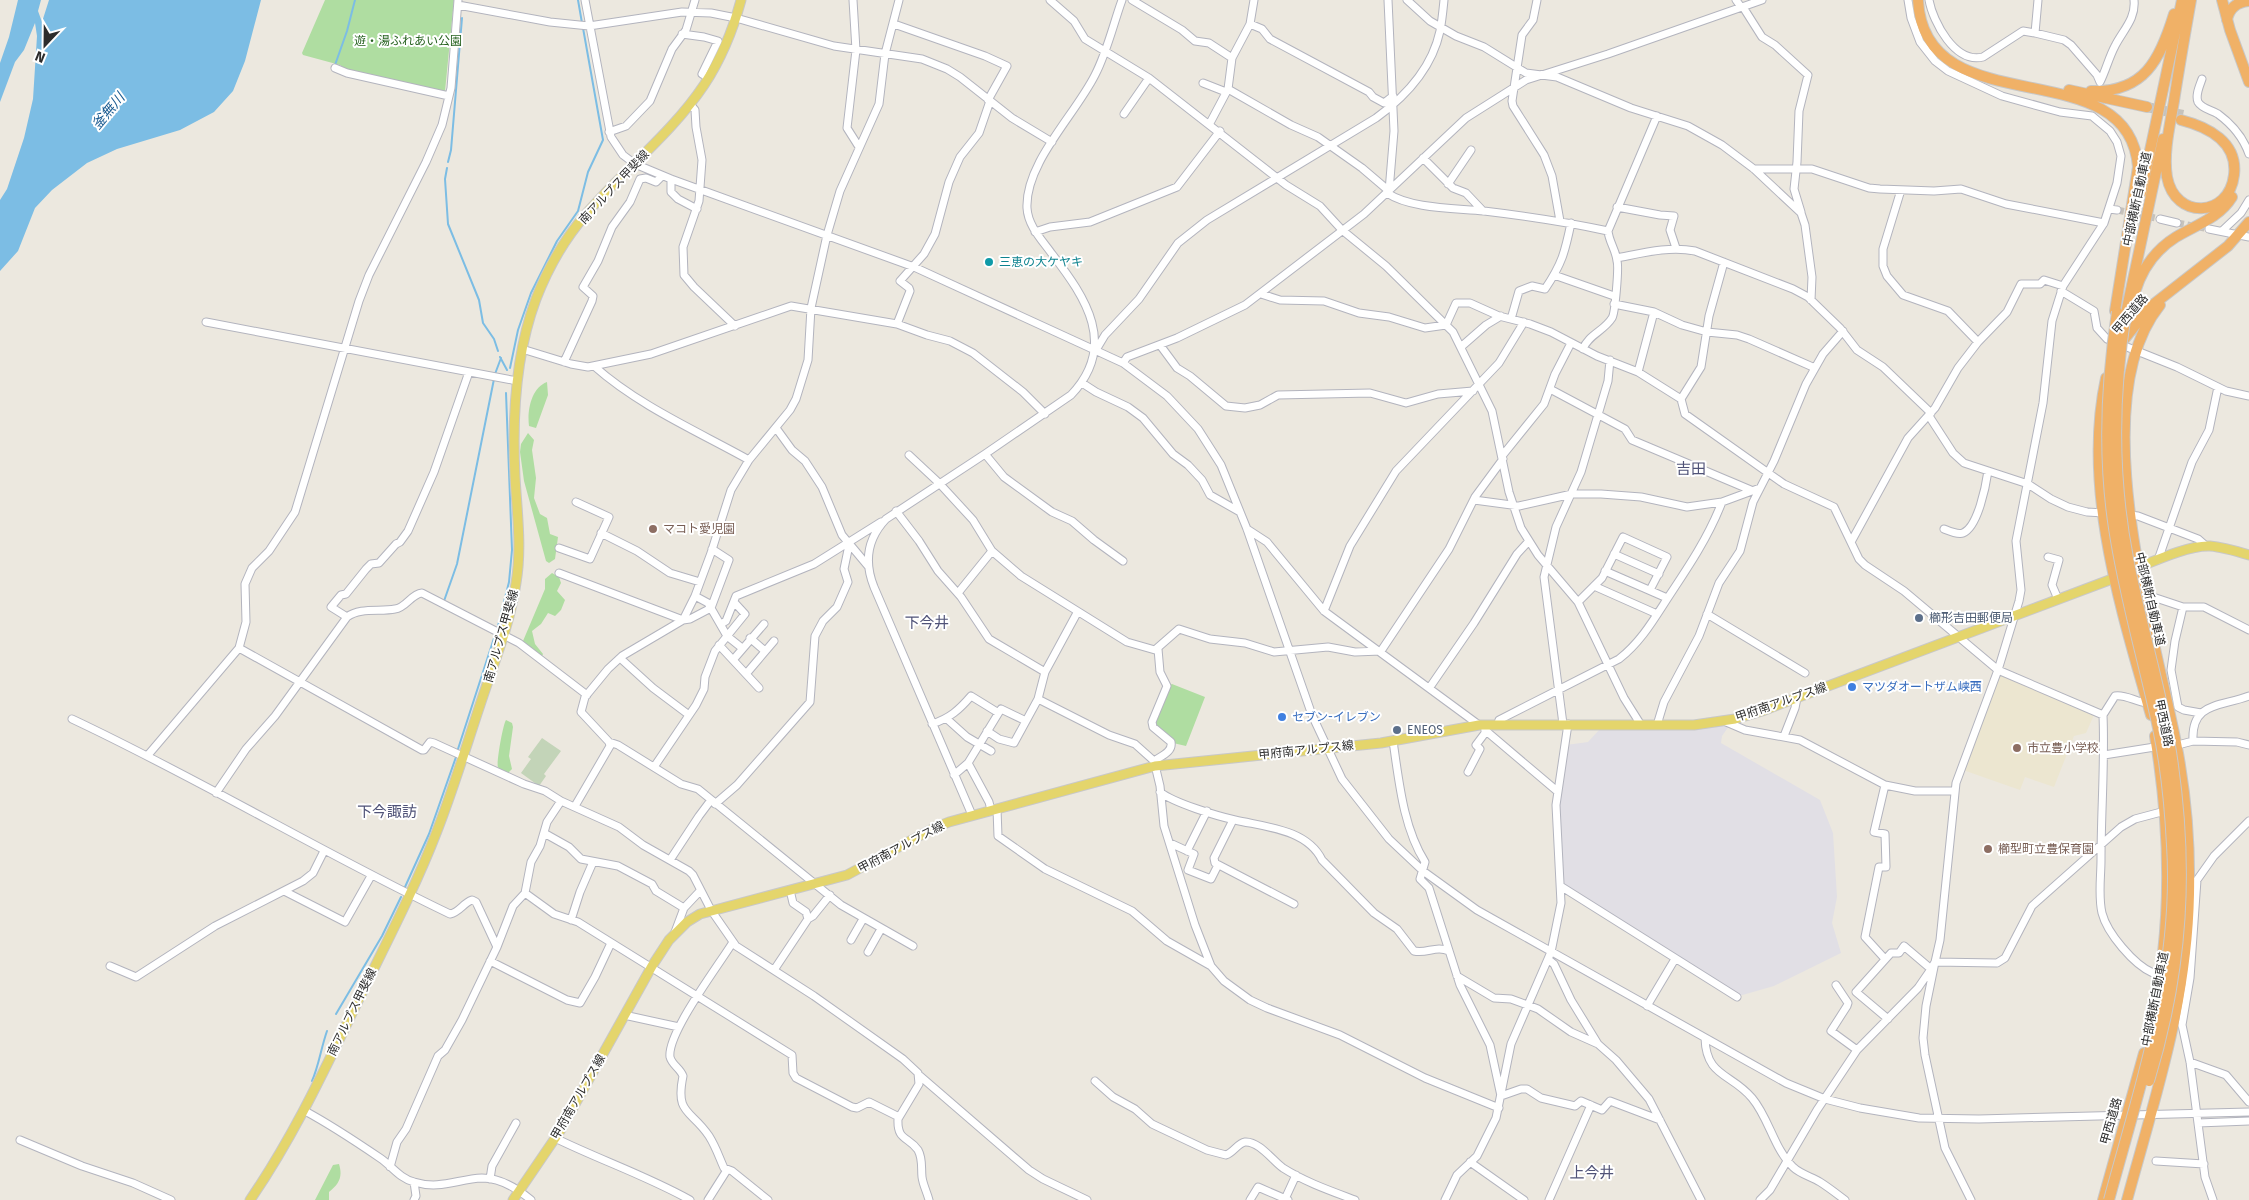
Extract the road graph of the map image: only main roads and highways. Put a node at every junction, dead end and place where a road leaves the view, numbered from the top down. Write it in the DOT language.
graph roads {
  1 [pos="741,0"];
  2 [pos="1918,0"];
  3 [pos="1922,0"];
  4 [pos="2178,0"];
  5 [pos="2182,0"];
  6 [pos="2190,0"];
  7 [pos="2222,0"];
  8 [pos="2249,0"];
  9 [pos="2227,20"];
  10 [pos="2249,82"];
  11 [pos="2072,94"];
  12 [pos="2147,110"];
  13 [pos="2249,222"];
  14 [pos="2244,236"];
  15 [pos="2185,280"];
  16 [pos="2122,312"];
  17 [pos="2249,554"];
  18 [pos="2139,568"];
  19 [pos="2115,578"];
  20 [pos="250,1200"];
  21 [pos="512,1200"];
  22 [pos="2103,1200"];
  23 [pos="2109,1200"];
  24 [pos="2114,1200"];
  25 [pos="2128,1200"];
  1 -- 20 [label="main road, 南アルプス甲斐線"];
  2 -- 11 [label="highway"];
  3 -- 11 [label="highway"];
  4 -- 11 [label="highway"];
  5 -- 16 [label="highway, 中部横断自動車道"];
  6 -- 16 [label="highway, 中部横断自動車道"];
  6 -- 16 [label="highway"];
  7 -- 9 [label="highway"];
  8 -- 9 [label="highway"];
  9 -- 10 [label="highway"];
  11 -- 12 [label="highway"];
  11 -- 16 [label="highway"];
  13 -- 14 [label="highway, 甲西道路"];
  14 -- 15 [label="highway, 甲西道路"];
  15 -- 18 [label="highway, 甲西道路"];
  15 -- 19 [label="highway, 甲西道路"];
  16 -- 23 [label="highway, 中部横断自動車道, bridge"];
  16 -- 24 [label="highway, 中部横断自動車道, bridge"];
  17 -- 18 [label="main road, 甲府南アルプス線"];
  18 -- 19 [label="main road, 甲府南アルプス線"];
  18 -- 25 [label="highway, 甲西道路"];
  19 -- 21 [label="main road, 甲府南アルプス線"];
  19 -- 22 [label="highway, 甲西道路"];
}
